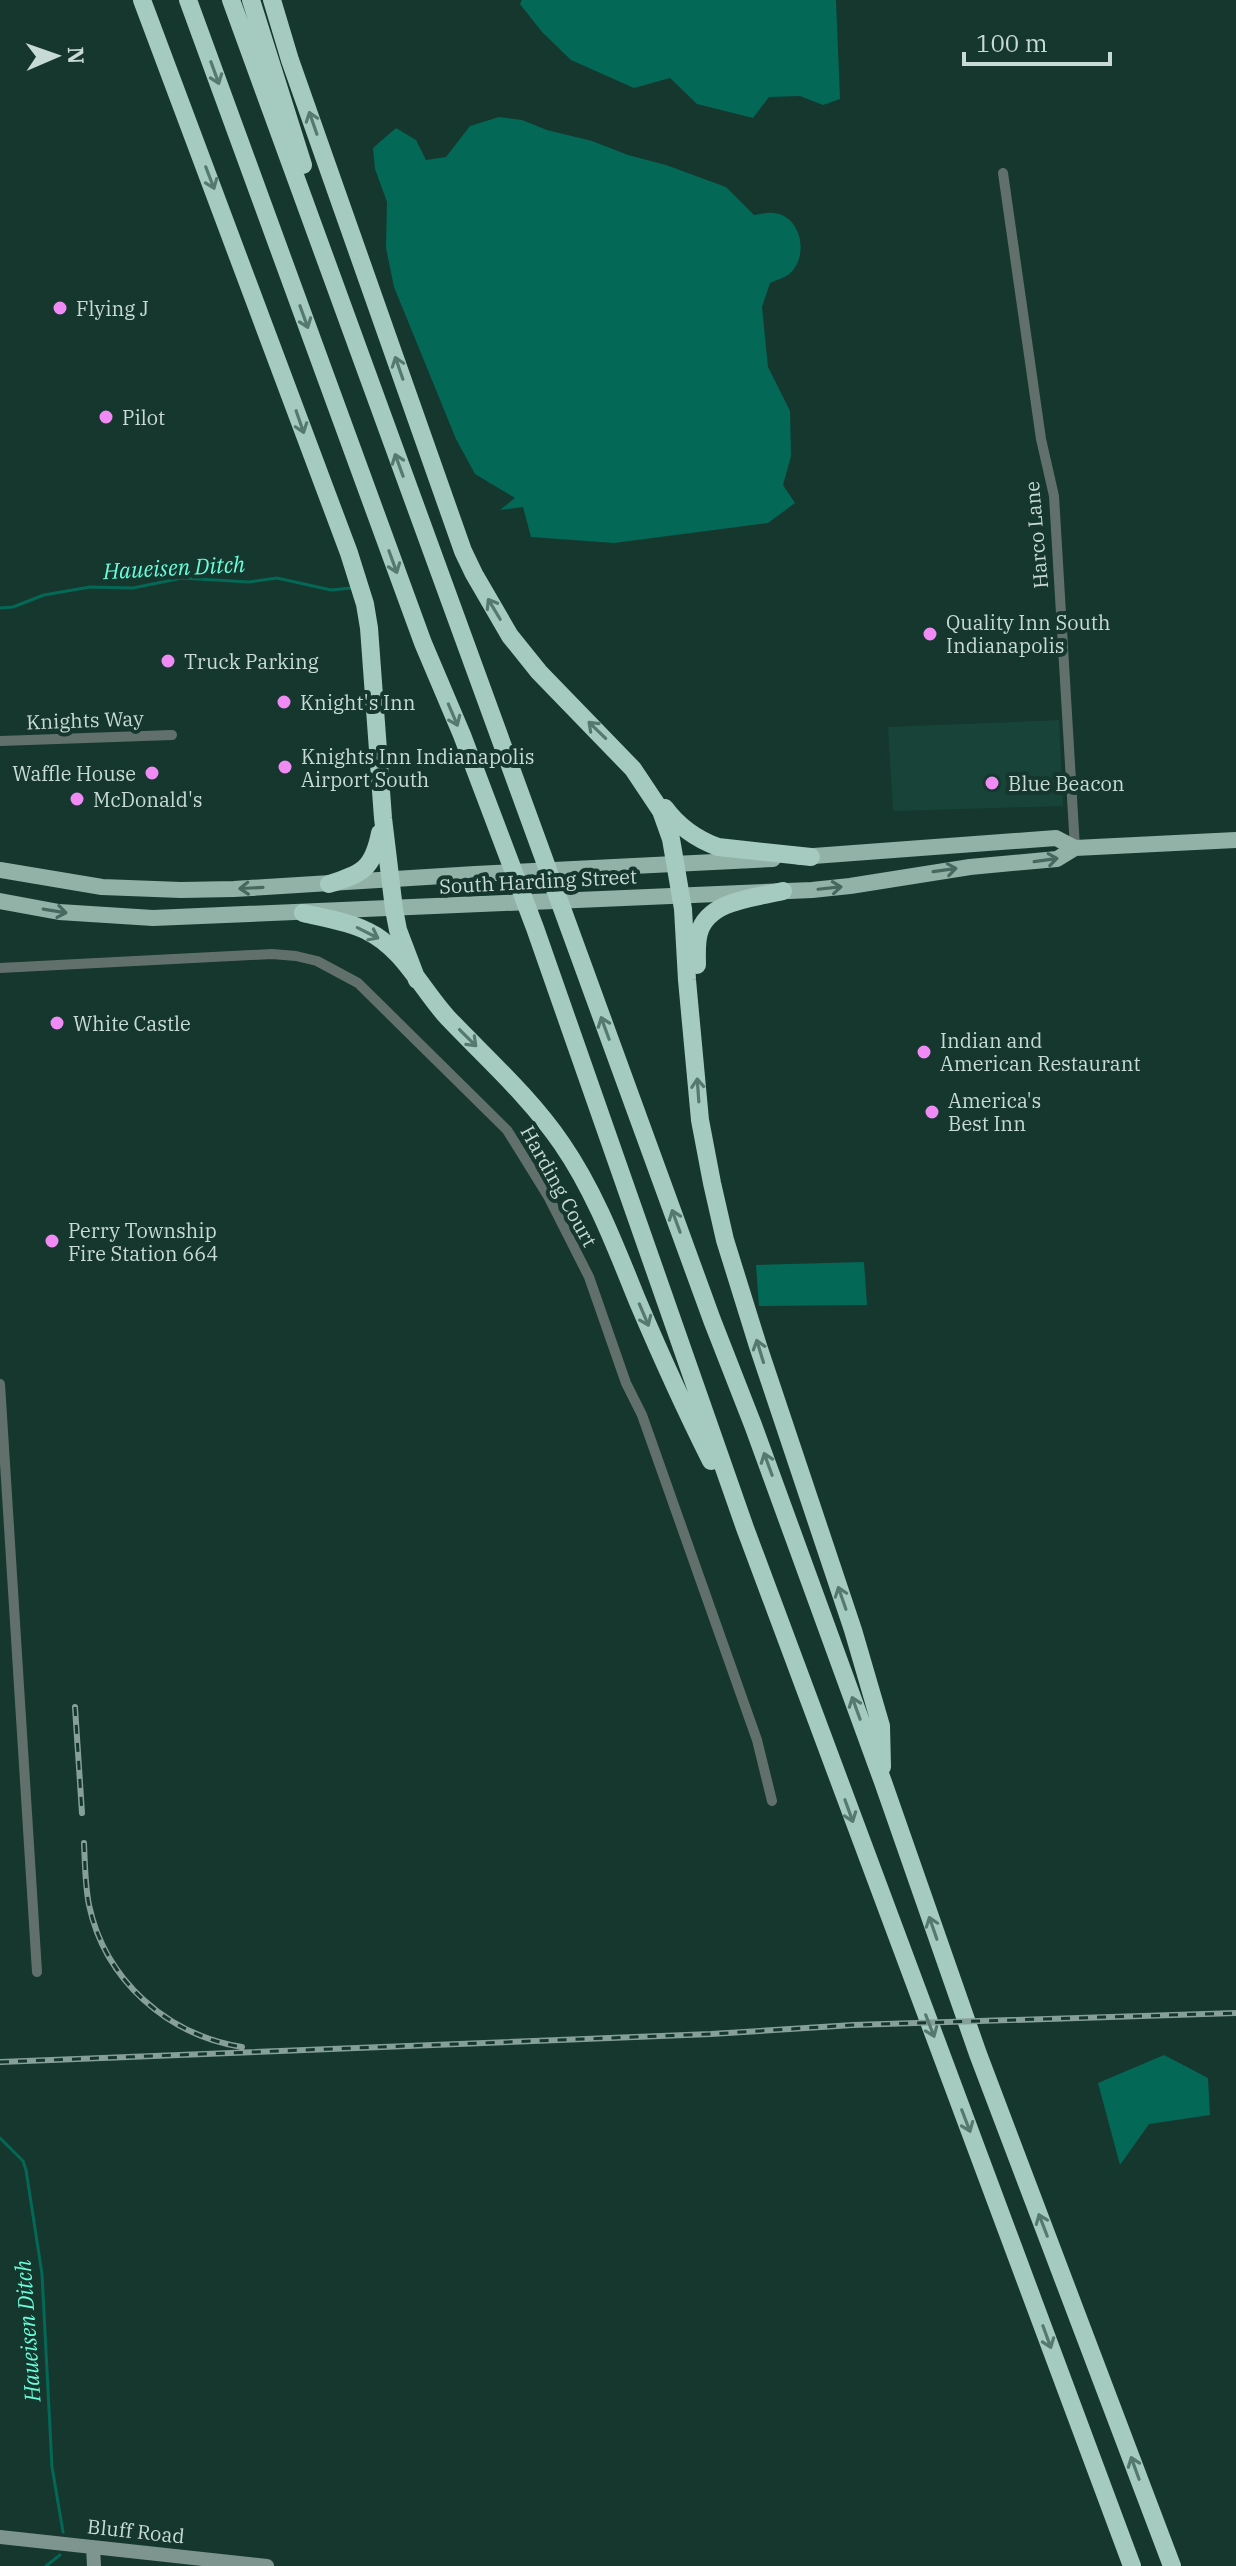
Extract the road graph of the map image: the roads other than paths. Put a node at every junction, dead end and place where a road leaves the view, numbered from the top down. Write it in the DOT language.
graph roads {
  1 [pos="142,0"];
  2 [pos="188,0"];
  3 [pos="231,0"];
  4 [pos="251,0"];
  5 [pos="272,0"];
  6 [pos="1003,173"];
  7 [pos="347,318"];
  8 [pos="172,735"];
  9 [pos="0,741"];
  10 [pos="647,789"];
  11 [pos="383,818"];
  12 [pos="1236,840"];
  13 [pos="1075,848"];
  14 [pos="811,857"];
  15 [pos="676,864"];
  16 [pos="0,870"];
  17 [pos="391,880"];
  18 [pos="329,884"];
  19 [pos="783,891"];
  20 [pos="681,894"];
  21 [pos="0,901"];
  22 [pos="394,909"];
  23 [pos="303,913"];
  24 [pos="0,968"];
  25 [pos="417,980"];
  26 [pos="696,1060"];
  27 [pos="0,1384"];
  28 [pos="745,1528"];
  29 [pos="883,1782"];
  30 [pos="772,1801"];
  31 [pos="37,1972"];
  32 [pos="0,2537"];
  33 [pos="93,2547"];
  34 [pos="94,2566"];
  35 [pos="267,2566"];
  36 [pos="1132,2566"];
  37 [pos="1172,2566"];
  1 -- 11 [label="highway, one-way"];
  2 -- 28 [label="highway, one-way"];
  3 -- 7 [label="highway"];
  4 -- 7 [label="highway"];
  10 -- 5 [label="highway, one-way"];
  6 -- 13 [label="street, Harco Lane"];
  29 -- 7 [label="highway, one-way"];
  8 -- 9 [label="street, Knights Way"];
  10 -- 14 [label="highway"];
  10 -- 15 [label="highway"];
  11 -- 17 [label="highway"];
  11 -- 18 [label="highway"];
  12 -- 13 [label="main road, South Harding Street"];
  13 -- 14 [label="main road, South Harding Street"];
  19 -- 13 [label="main road, South Harding Street, one-way"];
  14 -- 15 [label="main road, South Harding Street"];
  15 -- 17 [label="main road, South Harding Street"];
  15 -- 20 [label="highway"];
  18 -- 16 [label="main road, South Harding Street, one-way"];
  17 -- 18 [label="main road, South Harding Street"];
  17 -- 22 [label="highway"];
  19 -- 20 [label="main road, South Harding Street"];
  19 -- 26 [label="highway"];
  20 -- 22 [label="main road, South Harding Street"];
  20 -- 26 [label="highway"];
  21 -- 23 [label="main road, South Harding Street, one-way"];
  22 -- 23 [label="main road, South Harding Street"];
  22 -- 25 [label="highway"];
  23 -- 25 [label="highway, one-way"];
  24 -- 30 [label="street, Harding Court"];
  25 -- 28 [label="highway, one-way"];
  29 -- 26 [label="highway, one-way"];
  27 -- 31 [label="street"];
  28 -- 36 [label="highway, one-way"];
  37 -- 29 [label="highway, one-way"];
  32 -- 33 [label="main road, Bluff Road"];
  33 -- 34 [label="main road"];
  33 -- 35 [label="main road, Bluff Road"];
}
